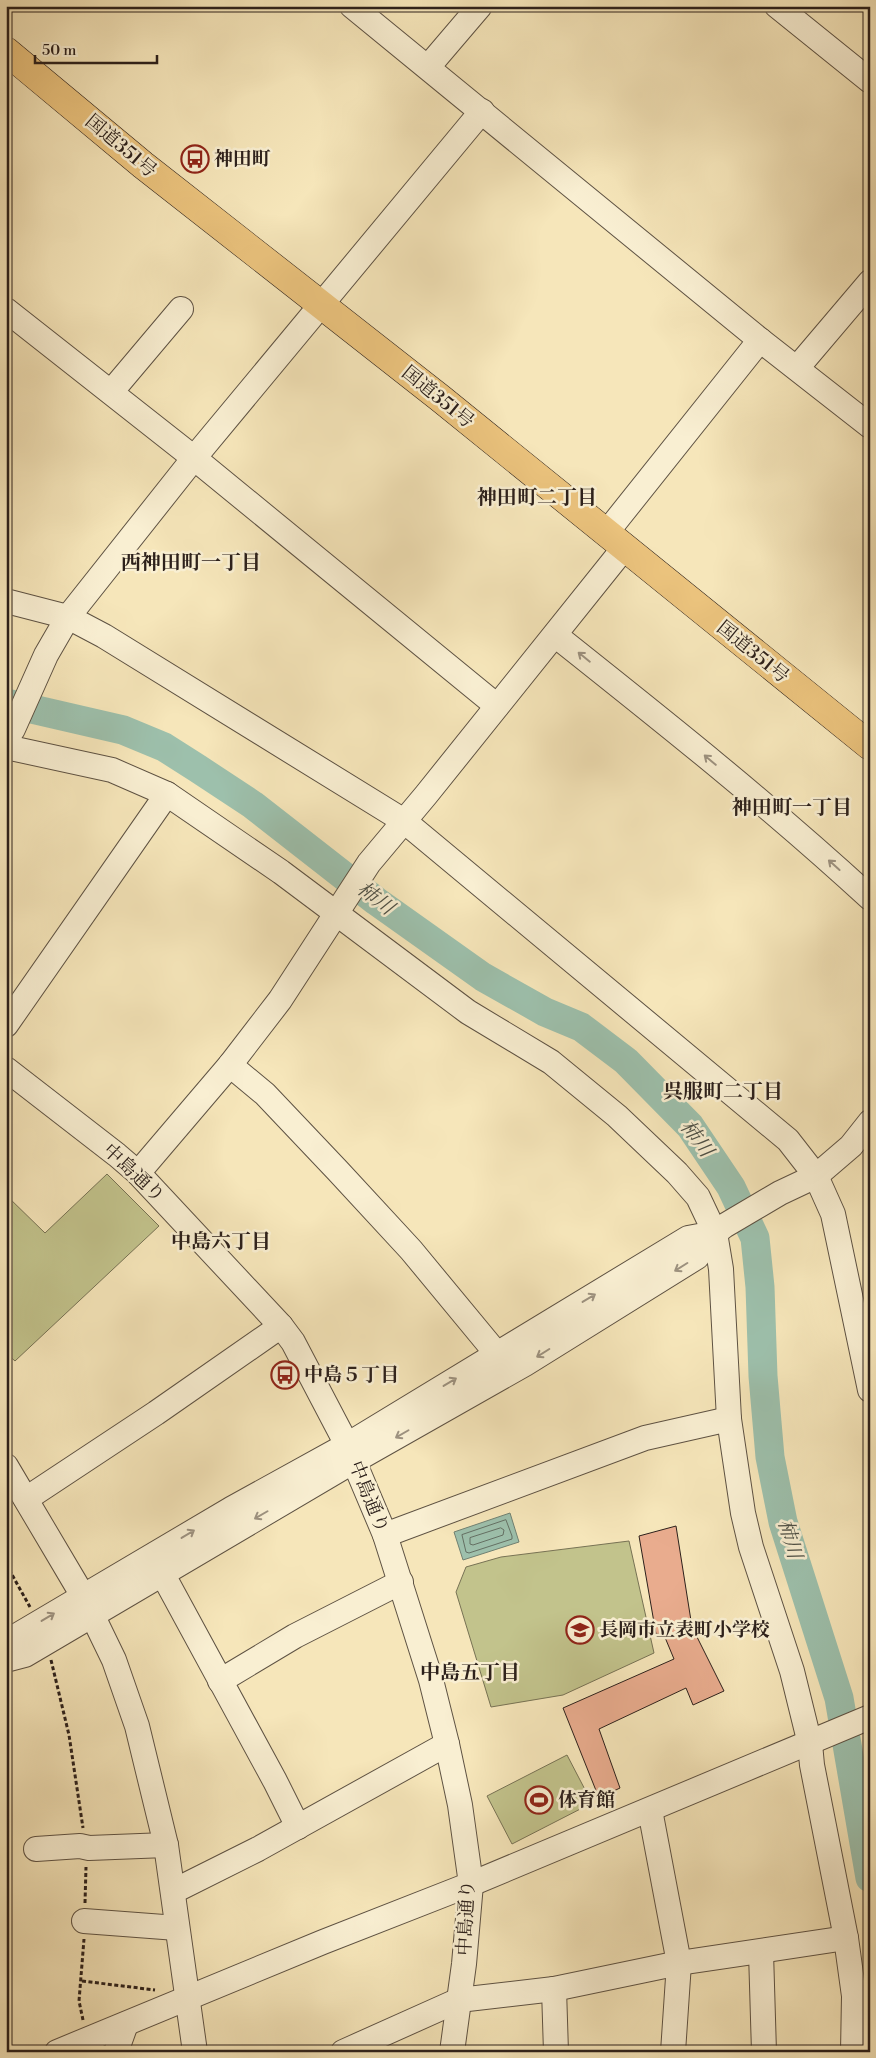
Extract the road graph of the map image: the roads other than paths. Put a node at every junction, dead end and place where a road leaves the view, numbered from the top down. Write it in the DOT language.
graph roads {
  1 [pos="352,6"];
  2 [pos="480,6"];
  3 [pos="777,6"];
  4 [pos="6,50"];
  5 [pos="428,67"];
  6 [pos="870,82"];
  7 [pos="482,111"];
  8 [pos="870,282"];
  9 [pos="322,304"];
  10 [pos="181,309"];
  11 [pos="6,310"];
  12 [pos="760,340"];
  13 [pos="797,368"];
  14 [pos="111,392"];
  15 [pos="870,426"];
  16 [pos="194,458"];
  17 [pos="615,540"];
  18 [pos="6,601"];
  19 [pos="68,617"];
  20 [pos="555,635"];
  21 [pos="497,706"];
  22 [pos="9,739"];
  23 [pos="870,746"];
  24 [pos="167,794"];
  25 [pos="404,820"];
  26 [pos="870,898"];
  27 [pos="340,909"];
  28 [pos="6,1025"];
  29 [pos="230,1065"];
  30 [pos="6,1070"];
  31 [pos="869,1124"];
  32 [pos="138,1173"];
  33 [pos="816,1176"];
  34 [pos="719,1230"];
  35 [pos="281,1326"];
  36 [pos="497,1354"];
  37 [pos="870,1390"];
  38 [pos="729,1420"];
  39 [pos="351,1453"];
  40 [pos="6,1466"];
  41 [pos="26,1498"];
  42 [pos="385,1535"];
  43 [pos="162,1573"];
  44 [pos="401,1582"];
  45 [pos="88,1606"];
  46 [pos="6,1642"];
  47 [pos="6,1660"];
  48 [pos="220,1681"];
  49 [pos="867,1719"];
  50 [pos="818,1740"];
  51 [pos="447,1744"];
  52 [pos="650,1810"];
  53 [pos="298,1827"];
  54 [pos="166,1845"];
  55 [pos="36,1849"];
  56 [pos="471,1884"];
  57 [pos="174,1891"];
  58 [pos="84,1921"];
  59 [pos="177,1928"];
  60 [pos="846,1938"];
  61 [pos="761,1952"];
  62 [pos="679,1963"];
  63 [pos="554,1989"];
  64 [pos="188,1997"];
  65 [pos="459,2000"];
  66 [pos="126,2024"];
  67 [pos="57,2052"];
  68 [pos="116,2052"];
  69 [pos="195,2052"];
  70 [pos="343,2052"];
  71 [pos="452,2052"];
  72 [pos="556,2052"];
  73 [pos="673,2052"];
  74 [pos="764,2052"];
  75 [pos="853,2052"];
  1 -- 5 [label="street"];
  2 -- 5 [label="street"];
  3 -- 6 [label="street"];
  4 -- 9 [label="highway, 国道351号"];
  5 -- 7 [label="street"];
  7 -- 9 [label="street"];
  7 -- 12 [label="street"];
  8 -- 13 [label="street"];
  9 -- 16 [label="street"];
  9 -- 17 [label="highway, 国道351号"];
  10 -- 14 [label="street"];
  11 -- 14 [label="street"];
  12 -- 13 [label="street"];
  12 -- 17 [label="street"];
  13 -- 15 [label="street"];
  14 -- 16 [label="street"];
  16 -- 19 [label="street"];
  16 -- 21 [label="street"];
  17 -- 20 [label="street"];
  17 -- 23 [label="highway, 国道351号"];
  18 -- 19 [label="street"];
  19 -- 22 [label="street"];
  19 -- 25 [label="street"];
  20 -- 21 [label="street"];
  26 -- 20 [label="street, one-way"];
  21 -- 25 [label="street"];
  22 -- 24 [label="street"];
  24 -- 27 [label="street"];
  24 -- 28 [label="street"];
  25 -- 27 [label="street"];
  25 -- 33 [label="street"];
  27 -- 29 [label="street"];
  27 -- 34 [label="street"];
  29 -- 32 [label="street"];
  29 -- 36 [label="street"];
  30 -- 32 [label="street, 中島通り"];
  31 -- 33 [label="street"];
  32 -- 35 [label="street, 中島通り"];
  33 -- 34 [label="street"];
  33 -- 37 [label="street"];
  36 -- 34 [label="street, one-way"];
  34 -- 38 [label="street"];
  34 -- 39 [label="street, one-way"];
  35 -- 39 [label="street, 中島通り"];
  35 -- 41 [label="street"];
  39 -- 36 [label="street, one-way"];
  38 -- 42 [label="street"];
  38 -- 50 [label="street"];
  39 -- 42 [label="street, 中島通り"];
  39 -- 43 [label="street, one-way"];
  45 -- 39 [label="street, one-way"];
  40 -- 41 [label="street"];
  41 -- 45 [label="street"];
  42 -- 44 [label="street, 中島通り"];
  43 -- 45 [label="street"];
  43 -- 48 [label="street"];
  44 -- 48 [label="street"];
  44 -- 51 [label="street, 中島通り"];
  46 -- 45 [label="street, one-way"];
  45 -- 47 [label="street"];
  45 -- 54 [label="street"];
  48 -- 53 [label="street"];
  49 -- 50 [label="street"];
  50 -- 52 [label="street"];
  50 -- 60 [label="street"];
  51 -- 53 [label="street"];
  51 -- 56 [label="street, 中島通り"];
  52 -- 56 [label="street"];
  52 -- 62 [label="street"];
  53 -- 57 [label="street"];
  54 -- 55 [label="street"];
  54 -- 57 [label="street"];
  56 -- 64 [label="street"];
  56 -- 65 [label="street, 中島通り"];
  57 -- 59 [label="street"];
  58 -- 59 [label="street"];
  59 -- 64 [label="street"];
  60 -- 61 [label="street"];
  60 -- 75 [label="street"];
  61 -- 62 [label="street"];
  61 -- 74 [label="street"];
  62 -- 63 [label="street"];
  62 -- 73 [label="street"];
  63 -- 65 [label="street"];
  63 -- 72 [label="street"];
  64 -- 66 [label="street"];
  64 -- 69 [label="street"];
  65 -- 70 [label="street"];
  65 -- 71 [label="street, 中島通り"];
  66 -- 67 [label="street"];
  66 -- 68 [label="street"];
}
